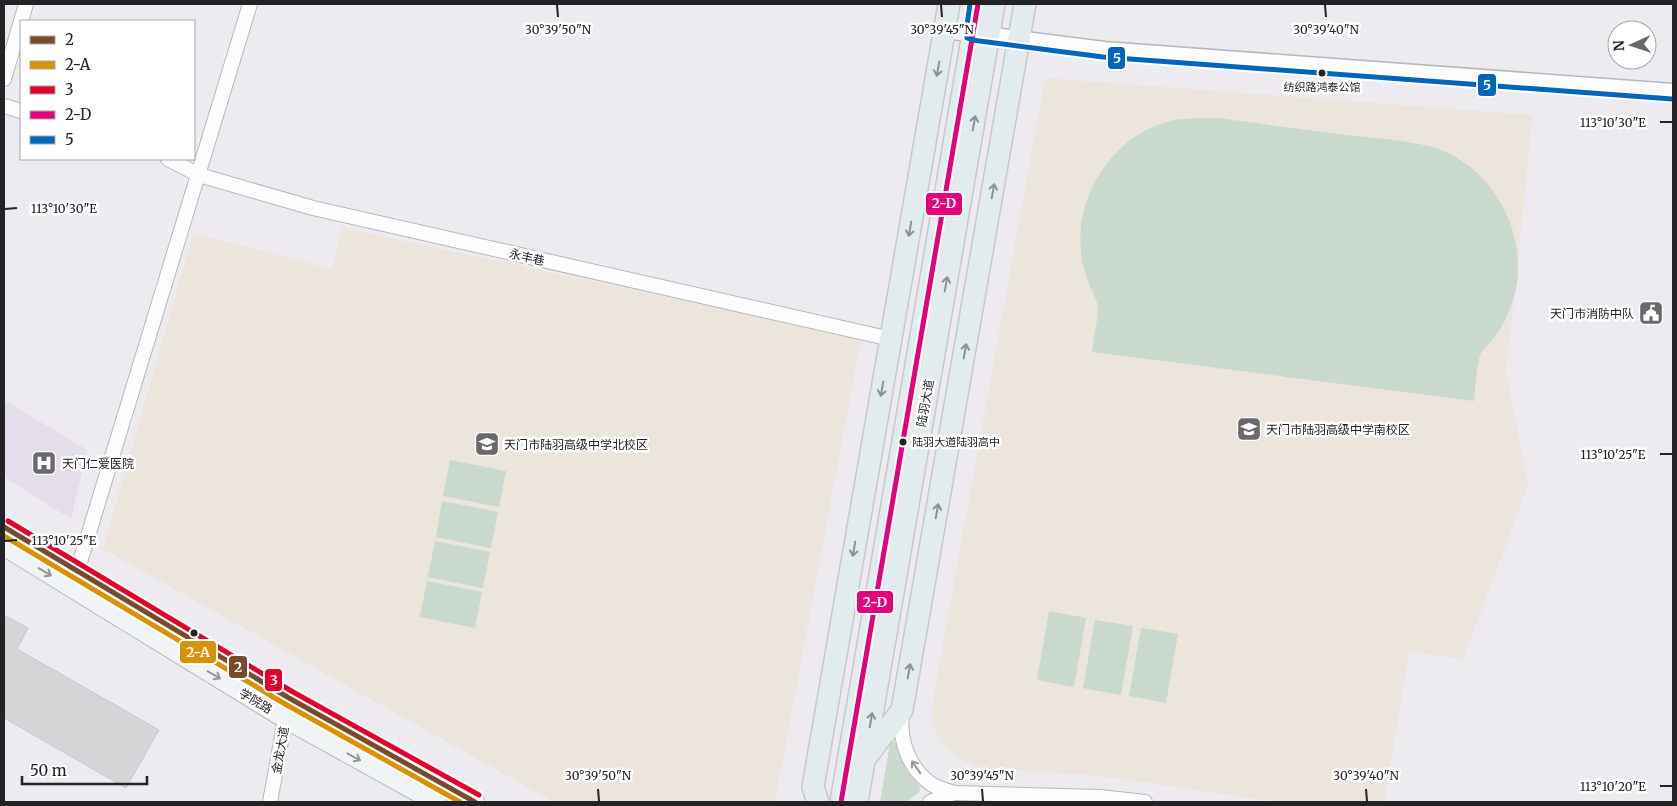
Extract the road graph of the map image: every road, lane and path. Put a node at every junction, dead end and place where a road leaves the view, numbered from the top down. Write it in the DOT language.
graph roads {
  1 [pos="26,4"];
  2 [pos="250,4"];
  3 [pos="949,4"];
  4 [pos="978,4"];
  5 [pos="994,4"];
  6 [pos="1025,4"];
  7 [pos="21,20"];
  8 [pos="20,24"];
  9 [pos="944,30"];
  10 [pos="981,34"];
  11 [pos="1019,39"];
  12 [pos="4,79"];
  13 [pos="1673,92"];
  14 [pos="4,106"];
  15 [pos="20,111"];
  16 [pos="170,160"];
  17 [pos="200,175"];
  18 [pos="891,339"];
  19 [pos="4,527"];
  20 [pos="4,546"];
  21 [pos="77,572"];
  22 [pos="289,698"];
  23 [pos="902,710"];
  24 [pos="286,719"];
  25 [pos="864,759"];
  26 [pos="955,793"];
  27 [pos="270,802"];
  28 [pos="436,802"];
  29 [pos="475,802"];
  30 [pos="818,802"];
  31 [pos="841,802"];
  32 [pos="857,802"];
  33 [pos="930,802"];
  34 [pos="1145,802"];
  1 -- 7 [label="street"];
  2 -- 17 [label="street"];
  3 -- 9 [label="main road"];
  4 -- 10 [label="main road, 陆羽大道"];
  5 -- 10 [label="main road, 陆羽大道"];
  6 -- 11 [label="main road"];
  8 -- 12 [label="street"];
  9 -- 10 [label="street"];
  9 -- 18 [label="main road, one-way"];
  10 -- 11 [label="street"];
  25 -- 10 [label="main road, 陆羽大道, one-way"];
  10 -- 31 [label="main road, 陆羽大道"];
  11 -- 13 [label="street"];
  23 -- 11 [label="main road, one-way"];
  14 -- 15 [label="street"];
  16 -- 17 [label="street, 永丰巷"];
  17 -- 18 [label="street, 永丰巷"];
  17 -- 21 [label="street"];
  18 -- 30 [label="main road, one-way"];
  19 -- 21 [label="main road, 学院路"];
  20 -- 24 [label="main road, 学院路, one-way"];
  21 -- 22 [label="main road, 学院路"];
  22 -- 24 [label="street, 金龙大道"];
  22 -- 29 [label="main road, 学院路"];
  23 -- 25 [label="main road"];
  26 -- 23 [label="street, one-way"];
  24 -- 27 [label="street, 金龙大道"];
  24 -- 28 [label="main road, 学院路, one-way"];
  25 -- 32 [label="main road, 陆羽大道"];
  26 -- 33 [label="street"];
  26 -- 34 [label="street"];
}
